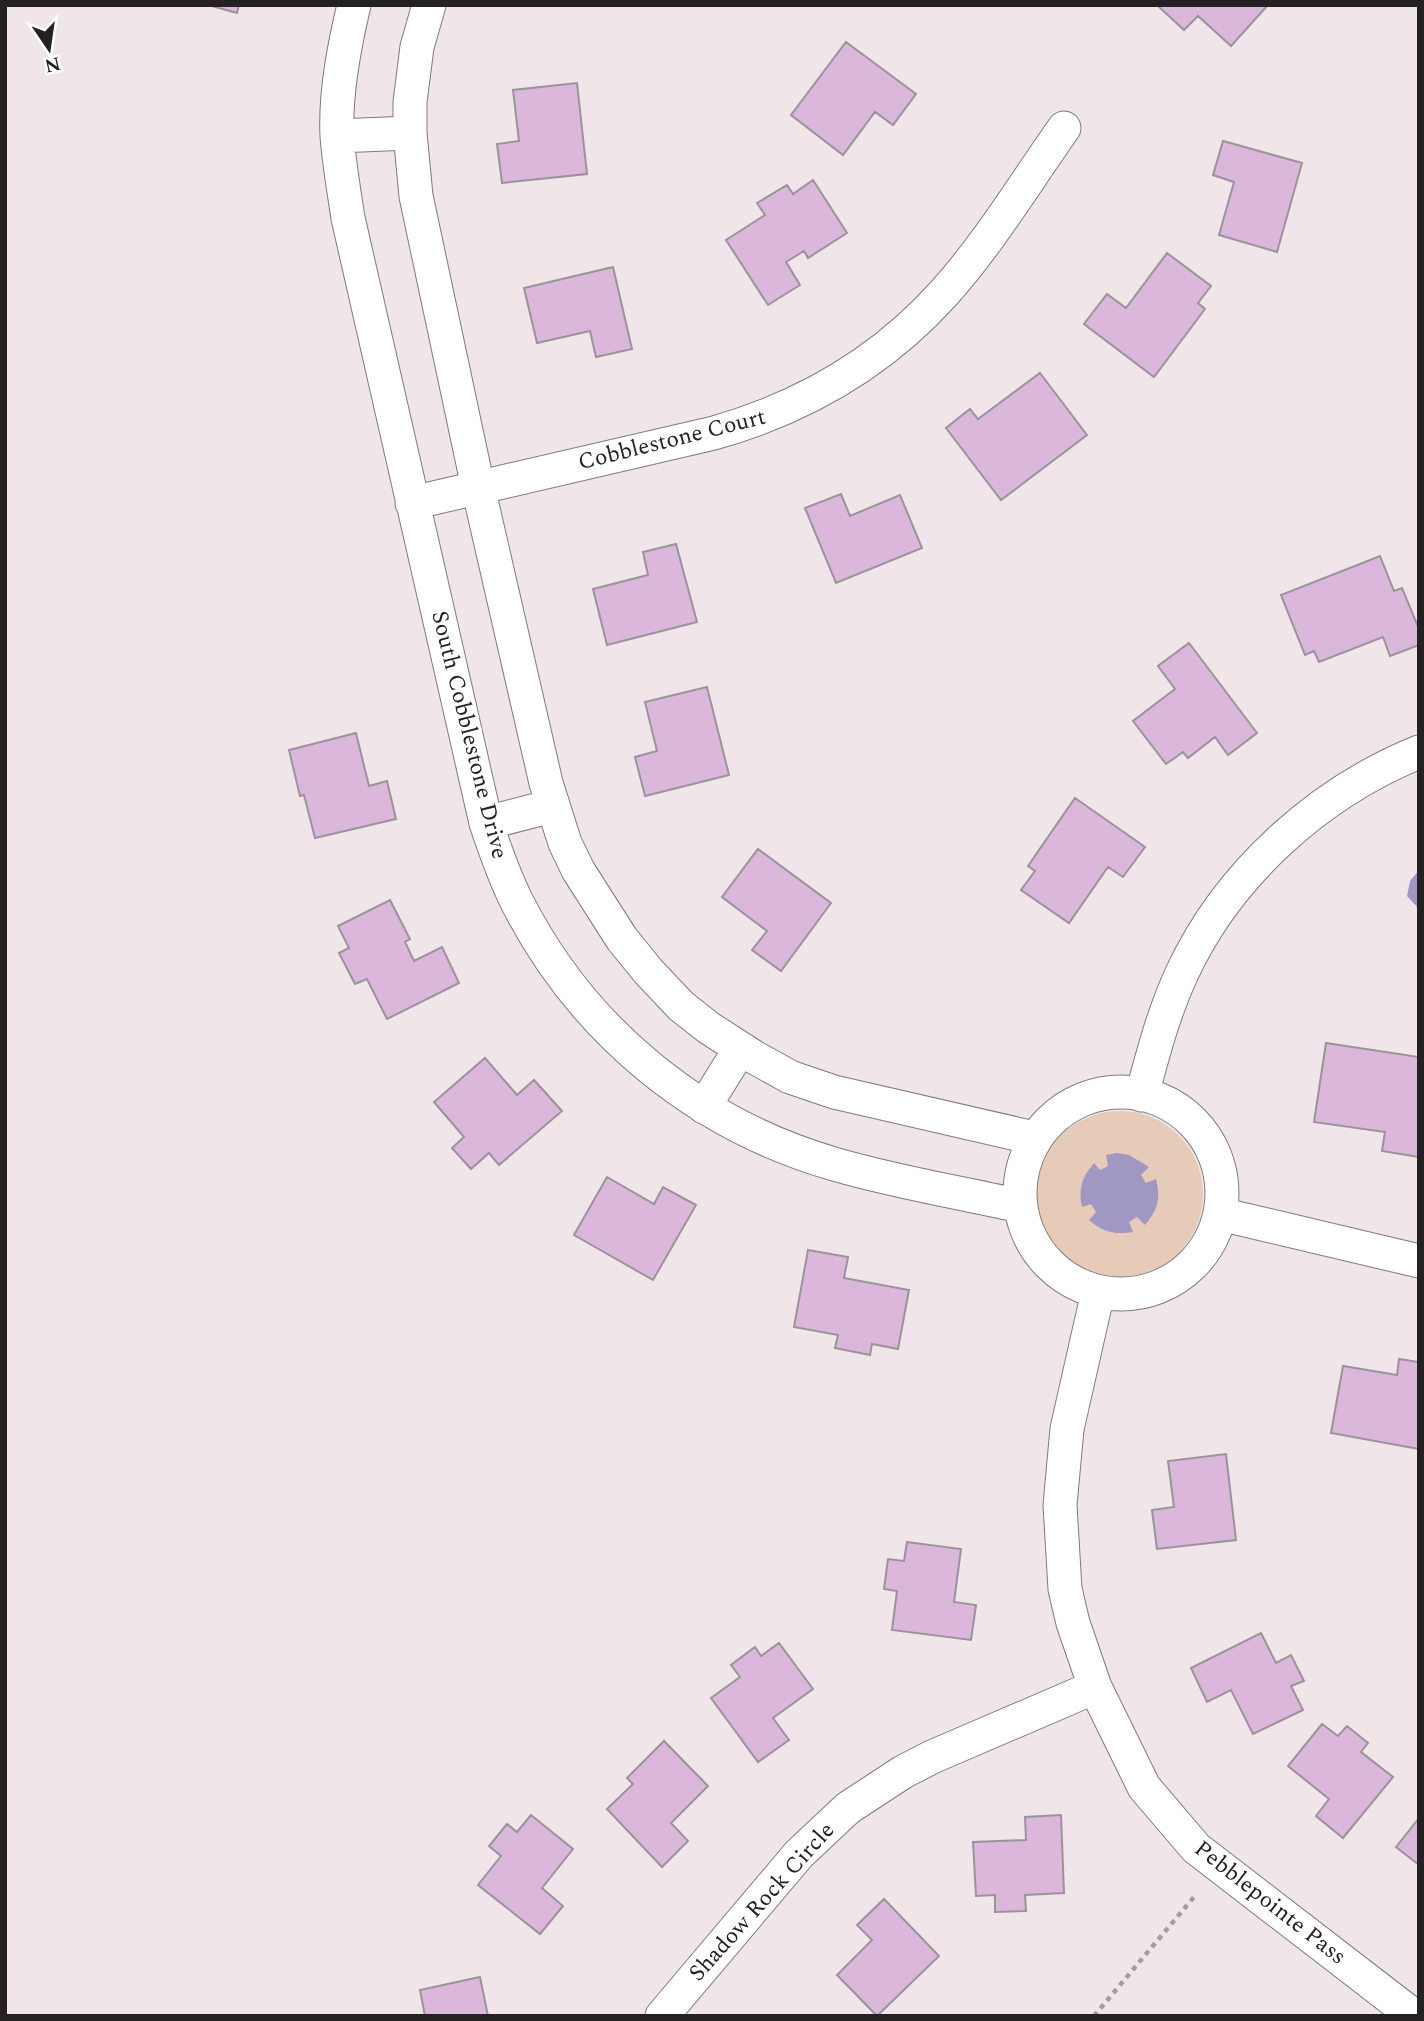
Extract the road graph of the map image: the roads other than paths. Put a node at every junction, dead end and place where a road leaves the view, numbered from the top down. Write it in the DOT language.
graph roads {
  1 [pos="354,5"];
  2 [pos="429,5"];
  3 [pos="1064,128"];
  4 [pos="410,133"];
  5 [pos="337,136"];
  6 [pos="478,487"];
  7 [pos="412,503"];
  8 [pos="1419,752"];
  9 [pos="552,806"];
  10 [pos="486,823"];
  11 [pos="740,1049"];
  12 [pos="1142,1095"];
  13 [pos="704,1107"];
  14 [pos="1034,1139"];
  15 [pos="1020,1206"];
  16 [pos="1220,1214"];
  17 [pos="1419,1261"];
  18 [pos="1098,1292"];
  19 [pos="1095,1687"];
  20 [pos="662,2016"];
  21 [pos="1414,2016"];
  1 -- 5 [label="street, South Cobblestone Drive"];
  2 -- 4 [label="street"];
  3 -- 6 [label="street, Cobblestone Court"];
  4 -- 5 [label="street"];
  4 -- 6 [label="street"];
  5 -- 7 [label="street, South Cobblestone Drive"];
  6 -- 7 [label="street, Cobblestone Court"];
  6 -- 9 [label="street"];
  7 -- 10 [label="street, South Cobblestone Drive"];
  8 -- 12 [label="street"];
  9 -- 10 [label="street"];
  9 -- 11 [label="street"];
  10 -- 13 [label="street, South Cobblestone Drive"];
  11 -- 13 [label="street"];
  11 -- 14 [label="street"];
  12 -- 14 [label="street"];
  12 -- 16 [label="street"];
  13 -- 15 [label="street, South Cobblestone Drive"];
  14 -- 15 [label="street"];
  15 -- 18 [label="street"];
  16 -- 17 [label="street"];
  16 -- 18 [label="street"];
  18 -- 19 [label="street, Pebblepointe Pass"];
  19 -- 20 [label="street, Shadow Rock Circle"];
  19 -- 21 [label="street, Pebblepointe Pass"];
}
